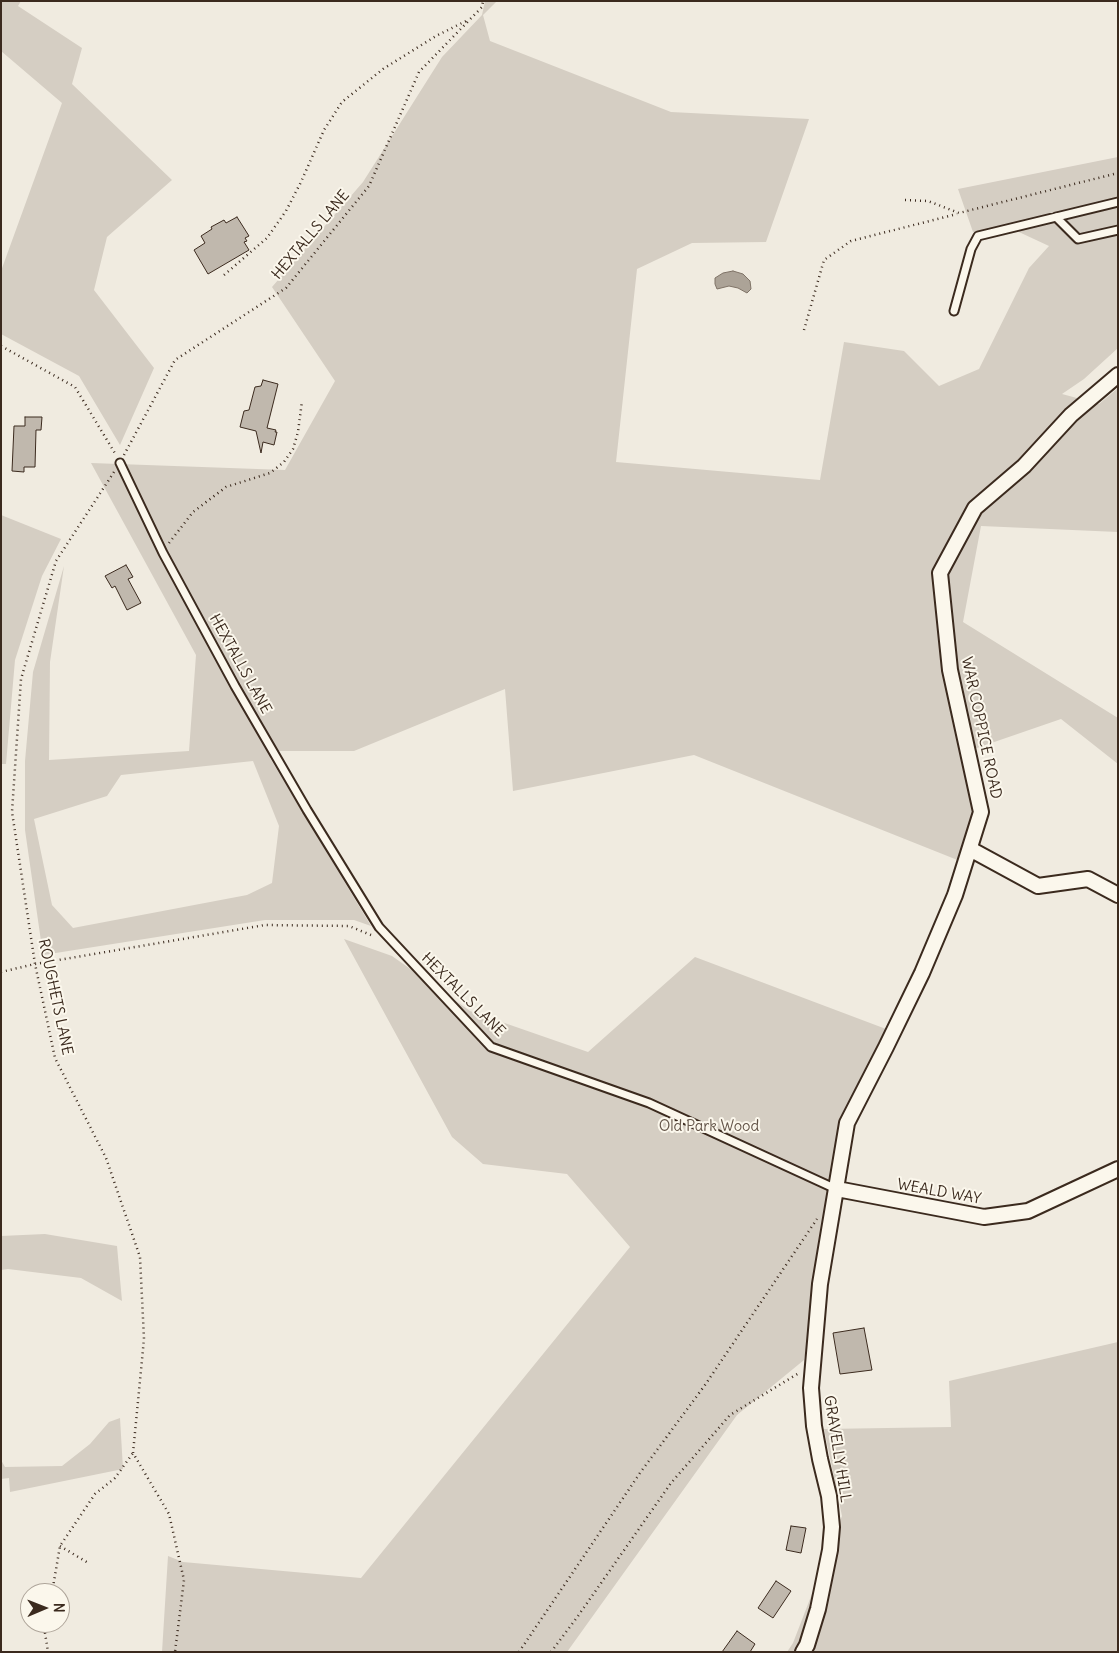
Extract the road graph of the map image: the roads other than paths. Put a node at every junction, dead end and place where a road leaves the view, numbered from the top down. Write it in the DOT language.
graph roads {
  1 [pos="1118,202"];
  2 [pos="1056,217"];
  3 [pos="1118,230"];
  4 [pos="954,311"];
  5 [pos="1118,375"];
  6 [pos="120,463"];
  7 [pos="970,848"];
  8 [pos="1118,895"];
  9 [pos="1118,1169"];
  10 [pos="837,1190"];
  11 [pos="803,1652"];
  1 -- 2 [label="lane"];
  2 -- 3 [label="lane"];
  2 -- 4 [label="lane"];
  5 -- 7 [label="street, WAR COPPICE ROAD"];
  6 -- 10 [label="lane, HEXTALLS LANE"];
  7 -- 8 [label="street"];
  7 -- 10 [label="street, WAR COPPICE ROAD"];
  9 -- 10 [label="street, WEALD WAY"];
  10 -- 11 [label="street, GRAVELLY HILL"];
}
